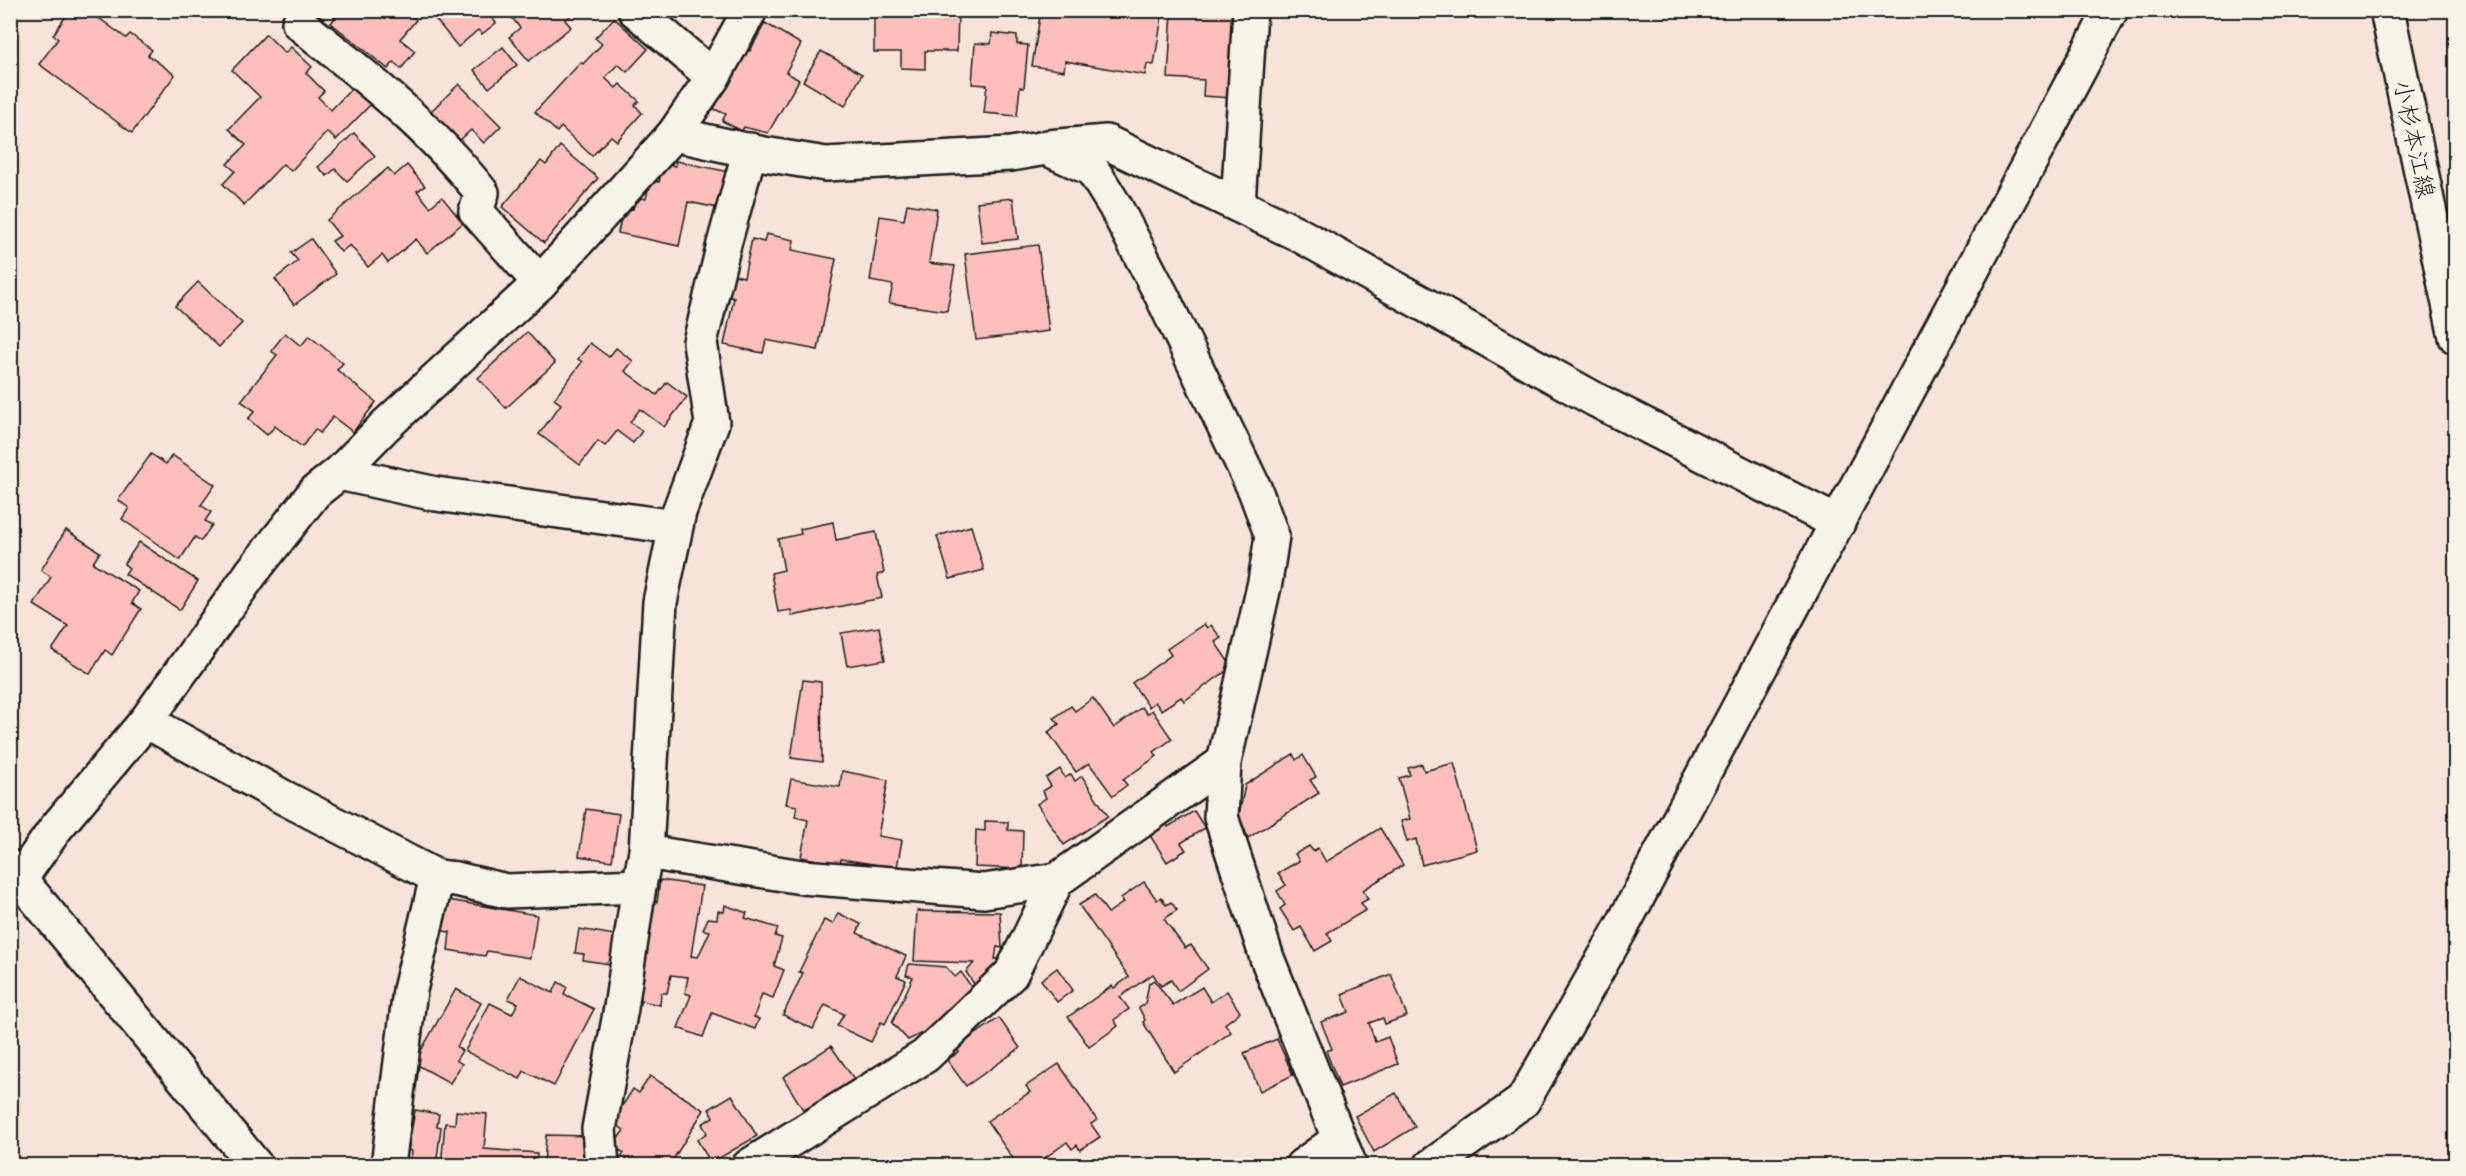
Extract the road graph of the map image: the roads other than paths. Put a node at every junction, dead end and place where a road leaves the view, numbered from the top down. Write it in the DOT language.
graph roads {
  1 [pos="635,10"];
  2 [pos="750,10"];
  3 [pos="1250,10"];
  4 [pos="2111,10"];
  5 [pos="2387,10"];
  6 [pos="299,15"];
  7 [pos="713,77"];
  8 [pos="674,134"];
  9 [pos="1046,148"];
  10 [pos="750,150"];
  11 [pos="1238,205"];
  12 [pos="540,284"];
  13 [pos="2456,338"];
  14 [pos="339,473"];
  15 [pos="1838,523"];
  16 [pos="675,526"];
  17 [pos="146,721"];
  18 [pos="1224,762"];
  19 [pos="646,852"];
  20 [pos="15,873"];
  21 [pos="437,877"];
  22 [pos="1057,880"];
  23 [pos="639,886"];
  24 [pos="1345,1152"];
  25 [pos="256,1166"];
  26 [pos="388,1166"];
  27 [pos="602,1166"];
  28 [pos="749,1166"];
  29 [pos="1302,1166"];
  30 [pos="1431,1166"];
  1 -- 7 [label="street"];
  2 -- 7 [label="street"];
  3 -- 11 [label="street"];
  4 -- 15 [label="street"];
  5 -- 13 [label="street, 小杉本江線"];
  6 -- 12 [label="street"];
  7 -- 8 [label="street"];
  8 -- 10 [label="street"];
  8 -- 12 [label="street"];
  9 -- 10 [label="street"];
  9 -- 11 [label="street"];
  9 -- 18 [label="street"];
  10 -- 16 [label="street"];
  11 -- 15 [label="street"];
  12 -- 14 [label="street"];
  14 -- 16 [label="street"];
  14 -- 17 [label="street"];
  15 -- 30 [label="street"];
  16 -- 19 [label="street"];
  17 -- 20 [label="street"];
  17 -- 21 [label="street"];
  18 -- 22 [label="street"];
  18 -- 24 [label="street"];
  19 -- 22 [label="street"];
  19 -- 23 [label="street"];
  20 -- 25 [label="street"];
  21 -- 23 [label="street"];
  21 -- 26 [label="street"];
  22 -- 28 [label="street"];
  23 -- 27 [label="street"];
  24 -- 29 [label="street"];
}
